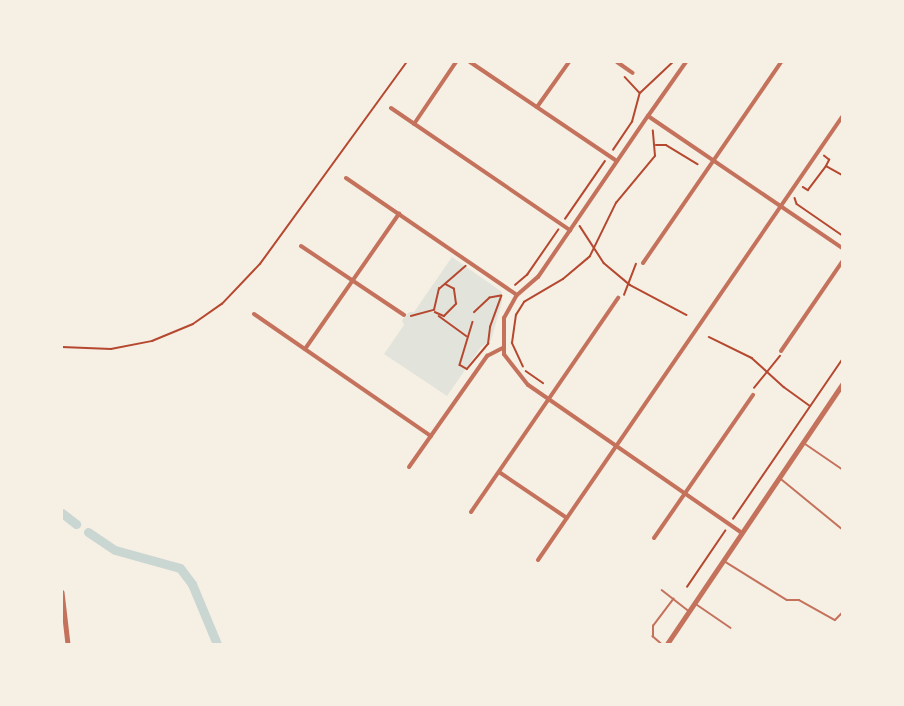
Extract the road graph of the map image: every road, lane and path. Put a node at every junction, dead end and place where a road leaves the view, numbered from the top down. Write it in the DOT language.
graph roads {
  1 [pos="407,62"];
  2 [pos="456,62"];
  3 [pos="470,62"];
  4 [pos="569,62"];
  5 [pos="617,62"];
  6 [pos="673,62"];
  7 [pos="686,62"];
  8 [pos="781,62"];
  9 [pos="631,71"];
  10 [pos="640,93"];
  11 [pos="537,107"];
  12 [pos="391,108"];
  13 [pos="648,116"];
  14 [pos="842,117"];
  15 [pos="414,124"];
  16 [pos="653,131"];
  17 [pos="656,145"];
  18 [pos="829,147"];
  19 [pos="609,156"];
  20 [pos="617,161"];
  21 [pos="715,161"];
  22 [pos="698,164"];
  23 [pos="826,166"];
  24 [pos="843,175"];
  25 [pos="346,178"];
  26 [pos="802,187"];
  27 [pos="796,196"];
  28 [pos="782,207"];
  29 [pos="399,214"];
  30 [pos="576,221"];
  31 [pos="570,230"];
  32 [pos="843,235"];
  33 [pos="594,245"];
  34 [pos="301,246"];
  35 [pos="843,248"];
  36 [pos="468,261"];
  37 [pos="843,262"];
  38 [pos="643,263"];
  39 [pos="352,281"];
  40 [pos="446,285"];
  41 [pos="630,285"];
  42 [pos="517,295"];
  43 [pos="618,298"];
  44 [pos="434,310"];
  45 [pos="475,312"];
  46 [pos="254,314"];
  47 [pos="404,315"];
  48 [pos="687,315"];
  49 [pos="438,316"];
  50 [pos="473,322"];
  51 [pos="467,336"];
  52 [pos="709,337"];
  53 [pos="62,347"];
  54 [pos="503,348"];
  55 [pos="305,349"];
  56 [pos="781,351"];
  57 [pos="843,360"];
  58 [pos="768,373"];
  59 [pos="543,383"];
  60 [pos="843,385"];
  61 [pos="753,395"];
  62 [pos="549,400"];
  63 [pos="811,406"];
  64 [pos="431,436"];
  65 [pos="803,442"];
  66 [pos="616,447"];
  67 [pos="409,467"];
  68 [pos="843,469"];
  69 [pos="499,472"];
  70 [pos="779,478"];
  71 [pos="684,494"];
  72 [pos="471,512"];
  73 [pos="567,518"];
  74 [pos="730,524"];
  75 [pos="843,529"];
  76 [pos="742,533"];
  77 [pos="654,538"];
  78 [pos="538,560"];
  79 [pos="724,561"];
  80 [pos="687,587"];
  81 [pos="662,590"];
  82 [pos="62,592"];
  83 [pos="673,599"];
  84 [pos="695,603"];
  85 [pos="690,612"];
  86 [pos="843,613"];
  87 [pos="731,628"];
  88 [pos="68,645"];
  89 [pos="661,645"];
  90 [pos="667,645"];
  1 -- 53 [label="path"];
  2 -- 15 [label="street"];
  3 -- 11 [label="street"];
  4 -- 11 [label="street"];
  5 -- 9 [label="street"];
  6 -- 10 [label="path"];
  7 -- 13 [label="street"];
  8 -- 21 [label="street"];
  9 -- 10 [label="path"];
  10 -- 19 [label="path"];
  11 -- 19 [label="street"];
  12 -- 15 [label="street"];
  13 -- 20 [label="street"];
  13 -- 21 [label="street"];
  14 -- 28 [label="street"];
  15 -- 31 [label="street"];
  16 -- 17 [label="path"];
  17 -- 22 [label="path"];
  17 -- 33 [label="path"];
  18 -- 23 [label="path"];
  19 -- 20 [label="street"];
  20 -- 30 [label="street"];
  21 -- 28 [label="street"];
  21 -- 38 [label="street"];
  23 -- 24 [label="path"];
  23 -- 26 [label="path"];
  25 -- 29 [label="street"];
  27 -- 32 [label="path"];
  28 -- 35 [label="street"];
  28 -- 66 [label="street"];
  29 -- 36 [label="street"];
  29 -- 39 [label="street"];
  30 -- 31 [label="street"];
  30 -- 33 [label="path"];
  31 -- 42 [label="street"];
  33 -- 41 [label="path"];
  33 -- 59 [label="path"];
  34 -- 39 [label="street"];
  36 -- 40 [label="path"];
  36 -- 42 [label="street"];
  37 -- 56 [label="street"];
  38 -- 41 [label="path"];
  39 -- 47 [label="street"];
  39 -- 55 [label="street"];
  40 -- 44 [label="path"];
  40 -- 49 [label="path"];
  41 -- 43 [label="path"];
  41 -- 48 [label="path"];
  42 -- 54 [label="street"];
  43 -- 62 [label="street"];
  44 -- 47 [label="path"];
  44 -- 49 [label="path"];
  45 -- 51 [label="path"];
  46 -- 55 [label="street"];
  49 -- 51 [label="path"];
  50 -- 51 [label="path"];
  52 -- 58 [label="path"];
  54 -- 62 [label="street"];
  54 -- 64 [label="street"];
  55 -- 64 [label="street"];
  56 -- 58 [label="path"];
  57 -- 63 [label="path"];
  58 -- 61 [label="path"];
  58 -- 63 [label="path"];
  60 -- 65 [label="street"];
  61 -- 71 [label="street"];
  62 -- 66 [label="street"];
  62 -- 69 [label="street"];
  63 -- 74 [label="path"];
  64 -- 67 [label="street"];
  65 -- 68 [label="lane"];
  65 -- 70 [label="street"];
  66 -- 71 [label="street"];
  66 -- 73 [label="street"];
  69 -- 72 [label="street"];
  69 -- 73 [label="street"];
  70 -- 75 [label="lane"];
  70 -- 76 [label="street"];
  71 -- 74 [label="street"];
  71 -- 77 [label="street"];
  73 -- 78 [label="street"];
  74 -- 76 [label="street"];
  74 -- 80 [label="path"];
  76 -- 79 [label="street"];
  79 -- 84 [label="street"];
  79 -- 86 [label="lane"];
  81 -- 83 [label="lane"];
  82 -- 88 [label="street"];
  83 -- 85 [label="lane"];
  83 -- 89 [label="lane"];
  84 -- 85 [label="street"];
  84 -- 87 [label="lane"];
  85 -- 90 [label="street"];
}
